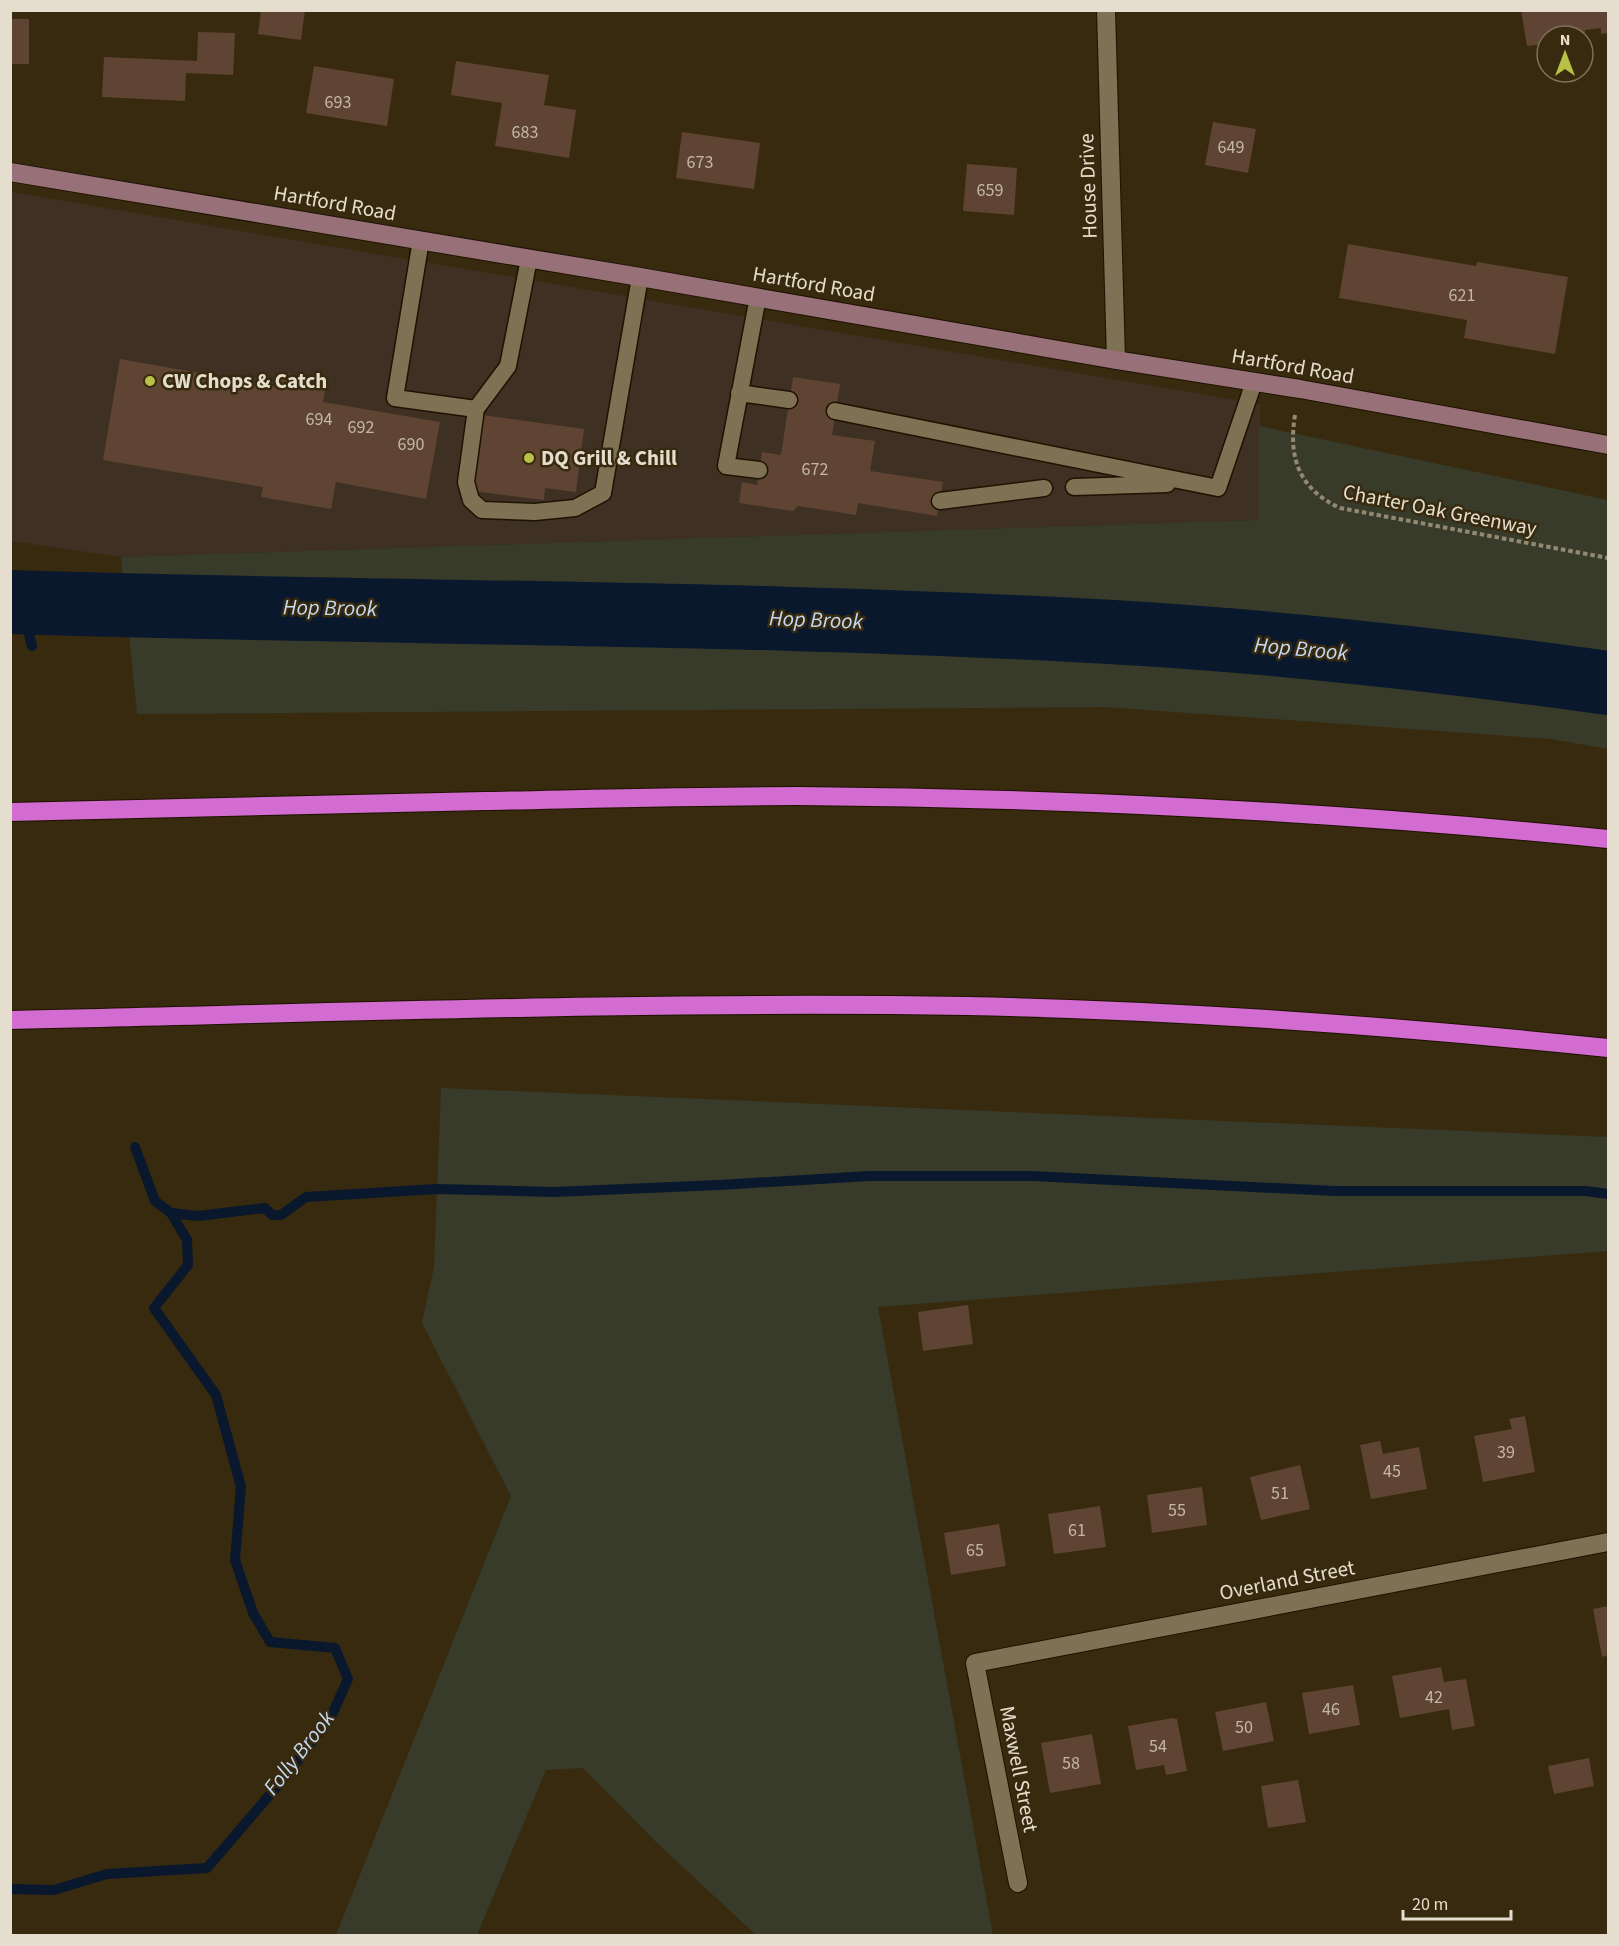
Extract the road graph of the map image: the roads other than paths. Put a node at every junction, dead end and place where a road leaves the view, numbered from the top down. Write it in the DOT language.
graph roads {
  1 [pos="1106,10"];
  2 [pos="10,172"];
  3 [pos="421,240"];
  4 [pos="529,259"];
  5 [pos="640,277"];
  6 [pos="758,297"];
  7 [pos="1116,360"];
  8 [pos="1254,382"];
  9 [pos="740,393"];
  10 [pos="789,400"];
  11 [pos="476,409"];
  12 [pos="835,411"];
  13 [pos="1608,445"];
  14 [pos="759,470"];
  15 [pos="1195,483"];
  16 [pos="1074,487"];
  17 [pos="1044,488"];
  18 [pos="940,501"];
  19 [pos="10,812"];
  20 [pos="1608,839"];
  21 [pos="10,1020"];
  22 [pos="1608,1048"];
  23 [pos="1608,1542"];
  24 [pos="975,1663"];
  25 [pos="1018,1883"];
  1 -- 7 [label="street, House Drive"];
  2 -- 3 [label="main road, Hartford Road"];
  3 -- 4 [label="main road, Hartford Road"];
  3 -- 11 [label="lane"];
  4 -- 5 [label="main road, Hartford Road"];
  4 -- 11 [label="lane"];
  5 -- 6 [label="main road, Hartford Road"];
  5 -- 11 [label="lane"];
  6 -- 7 [label="main road, Hartford Road"];
  6 -- 9 [label="lane"];
  7 -- 8 [label="main road, Hartford Road"];
  8 -- 13 [label="main road, Hartford Road"];
  8 -- 15 [label="lane"];
  9 -- 10 [label="lane"];
  9 -- 14 [label="lane"];
  12 -- 15 [label="lane"];
  15 -- 16 [label="lane"];
  17 -- 18 [label="lane"];
  19 -- 20 [label="highway"];
  21 -- 22 [label="highway"];
  23 -- 24 [label="street, Overland Street"];
  24 -- 25 [label="street, Maxwell Street"];
}
